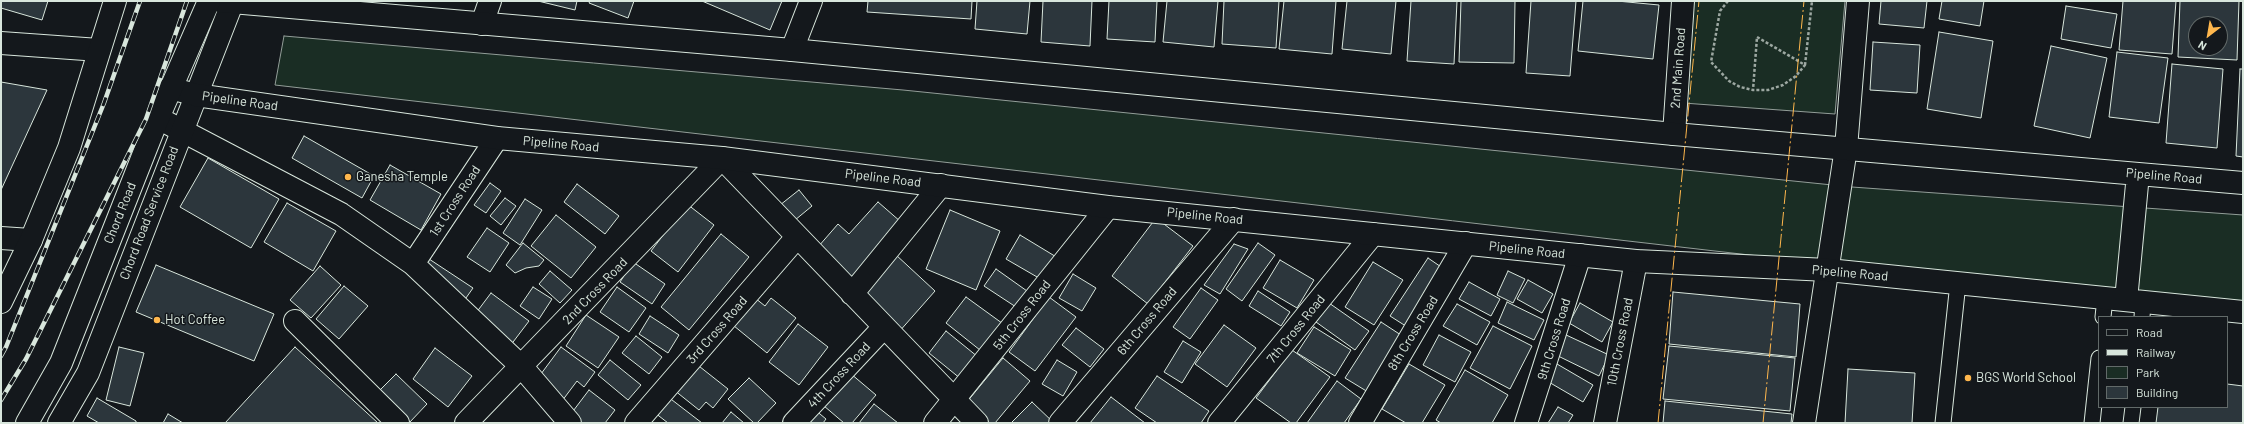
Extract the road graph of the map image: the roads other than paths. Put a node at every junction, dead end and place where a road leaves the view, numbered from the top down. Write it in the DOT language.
graph roads {
  1 [pos="115,1"];
  2 [pos="209,1"];
  3 [pos="228,1"];
  4 [pos="490,1"];
  5 [pos="811,1"];
  6 [pos="1683,1"];
  7 [pos="1858,1"];
  8 [pos="482,24"];
  9 [pos="1,43"];
  10 [pos="99,50"];
  11 [pos="792,50"];
  12 [pos="170,88"];
  13 [pos="196,95"];
  14 [pos="158,118"];
  15 [pos="180,132"];
  16 [pos="1674,134"];
  17 [pos="496,138"];
  18 [pos="1846,148"];
  19 [pos="722,158"];
  20 [pos="2138,174"];
  21 [pos="2243,183"];
  22 [pos="941,185"];
  23 [pos="1108,207"];
  24 [pos="1234,220"];
  25 [pos="1373,234"];
  26 [pos="797,237"];
  27 [pos="1,238"];
  28 [pos="31,240"];
  29 [pos="1466,243"];
  30 [pos="1580,255"];
  31 [pos="1636,261"];
  32 [pos="413,264"];
  33 [pos="1828,270"];
  34 [pos="1958,283"];
  35 [pos="852,294"];
  36 [pos="1,302"];
  37 [pos="2124,307"];
  38 [pos="2243,312"];
  39 [pos="296,321"];
  40 [pos="884,327"];
  41 [pos="522,367"];
  42 [pos="2098,367"];
  43 [pos="955,400"];
  44 [pos="2133,408"];
  45 [pos="27,423"];
  46 [pos="59,423"];
  47 [pos="398,423"];
  48 [pos="466,423"];
  49 [pos="570,423"];
  50 [pos="636,423"];
  51 [pos="794,423"];
  52 [pos="935,423"];
  53 [pos="977,423"];
  54 [pos="1060,423"];
  55 [pos="1219,423"];
  56 [pos="1360,423"];
  57 [pos="1526,423"];
  58 [pos="1605,423"];
  59 [pos="1804,423"];
  60 [pos="1943,423"];
  61 [pos="2092,423"];
  62 [pos="2131,423"];
  1 -- 10 [label="main road"];
  2 -- 12 [label="main road, Chord Road"];
  3 -- 8 [label="main road, Pipeline Road"];
  3 -- 13 [label="main road, Chord Road Service Road"];
  4 -- 8 [label="main road"];
  5 -- 11 [label="main road"];
  6 -- 16 [label="main road, 2nd Main Road"];
  7 -- 18 [label="main road"];
  8 -- 11 [label="main road, Pipeline Road"];
  9 -- 10 [label="main road"];
  10 -- 28 [label="main road"];
  11 -- 16 [label="main road, Pipeline Road"];
  12 -- 13 [label="main road, Pipeline Road"];
  12 -- 14 [label="main road, Chord Road"];
  13 -- 15 [label="main road, Chord Road Service Road"];
  13 -- 17 [label="main road, Pipeline Road"];
  14 -- 15 [label="main road"];
  14 -- 45 [label="main road, Chord Road"];
  15 -- 32 [label="main road"];
  15 -- 46 [label="main road, Chord Road Service Road"];
  16 -- 18 [label="main road, Pipeline Road"];
  17 -- 19 [label="main road, Pipeline Road"];
  17 -- 32 [label="main road, 1st Cross Road"];
  18 -- 20 [label="main road, Pipeline Road"];
  18 -- 33 [label="main road"];
  19 -- 22 [label="main road, Pipeline Road"];
  19 -- 26 [label="main road"];
  19 -- 41 [label="main road, 2nd Cross Road"];
  20 -- 21 [label="main road, Pipeline Road"];
  20 -- 37 [label="main road"];
  22 -- 23 [label="main road, Pipeline Road"];
  22 -- 35 [label="main road"];
  23 -- 24 [label="main road, Pipeline Road"];
  23 -- 43 [label="main road, 5th Cross Road"];
  24 -- 25 [label="main road, Pipeline Road"];
  24 -- 54 [label="main road, 6th Cross Road"];
  25 -- 29 [label="main road, Pipeline Road"];
  25 -- 55 [label="main road, 7th Cross Road"];
  26 -- 35 [label="main road"];
  26 -- 50 [label="main road, 3rd Cross Road"];
  27 -- 28 [label="main road"];
  28 -- 36 [label="main road"];
  29 -- 30 [label="main road, Pipeline Road"];
  29 -- 56 [label="main road, 8th Cross Road"];
  30 -- 31 [label="main road, Pipeline Road"];
  30 -- 57 [label="main road, 9th Cross Road"];
  31 -- 33 [label="main road, Pipeline Road"];
  31 -- 58 [label="main road, 10th Cross Road"];
  32 -- 41 [label="main road"];
  33 -- 34 [label="main road, Pipeline Road"];
  33 -- 59 [label="main road"];
  34 -- 37 [label="main road, Pipeline Road"];
  34 -- 60 [label="lane"];
  35 -- 40 [label="main road"];
  37 -- 38 [label="main road, Pipeline Road"];
  39 -- 47 [label="main road"];
  40 -- 43 [label="main road"];
  40 -- 51 [label="main road, 4th Cross Road"];
  41 -- 48 [label="main road, 2nd Cross Road"];
  41 -- 49 [label="main road"];
  42 -- 61 [label="lane"];
  43 -- 52 [label="main road, 5th Cross Road"];
  43 -- 53 [label="main road"];
  44 -- 62 [label="lane"];
}
